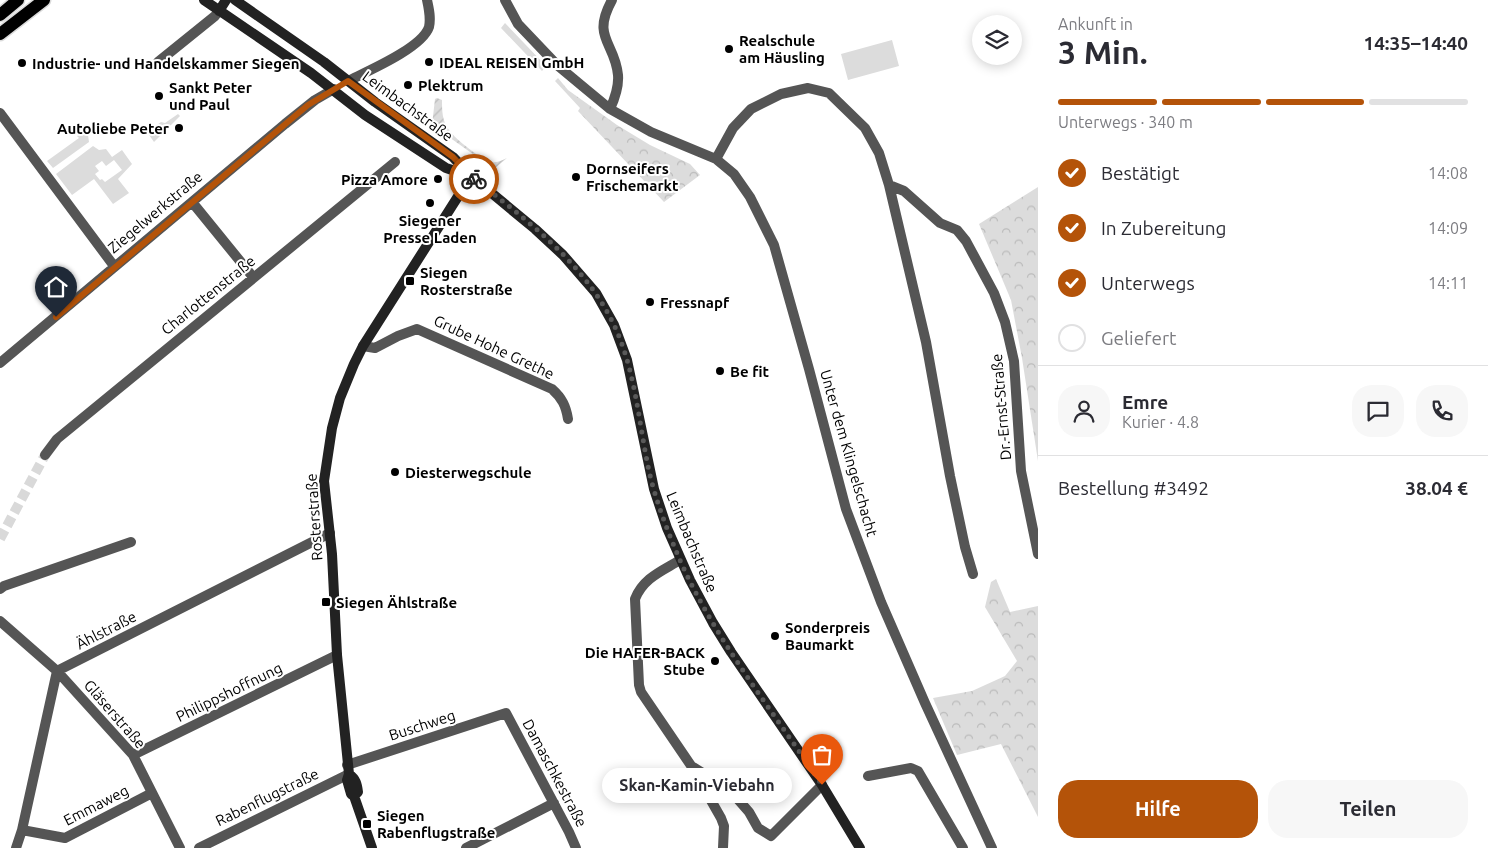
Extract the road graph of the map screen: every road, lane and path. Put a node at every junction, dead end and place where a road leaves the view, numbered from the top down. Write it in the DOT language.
graph roads {
  1 [pos="18,0"];
  2 [pos="44,0"];
  3 [pos="204,0"];
  4 [pos="226,0"];
  5 [pos="235,0"];
  6 [pos="427,0"];
  7 [pos="504,0"];
  8 [pos="612,0"];
  9 [pos="219,11"];
  10 [pos="0,15"];
  11 [pos="0,34"];
  12 [pos="158,62"];
  13 [pos="348,81"];
  14 [pos="334,89"];
  15 [pos="610,109"];
  16 [pos="0,113"];
  17 [pos="716,159"];
  18 [pos="395,162"];
  19 [pos="471,176"];
  20 [pos="889,185"];
  21 [pos="192,202"];
  22 [pos="114,266"];
  23 [pos="253,277"];
  24 [pos="364,346"];
  25 [pos="0,364"];
  26 [pos="568,419"];
  27 [pos="45,456"];
  28 [pos="330,533"];
  29 [pos="131,542"];
  30 [pos="1038,554"];
  31 [pos="680,560"];
  32 [pos="973,574"];
  33 [pos="0,589"];
  34 [pos="0,621"];
  35 [pos="338,655"];
  36 [pos="57,671"];
  37 [pos="506,713"];
  38 [pos="133,756"];
  39 [pos="692,767"];
  40 [pos="348,770"];
  41 [pos="868,776"];
  42 [pos="822,785"];
  43 [pos="152,793"];
  44 [pos="554,803"];
  45 [pos="22,830"];
  46 [pos="480,844"];
  47 [pos="16,848"];
  48 [pos="180,848"];
  49 [pos="199,848"];
  50 [pos="372,848"];
  51 [pos="466,848"];
  52 [pos="576,848"];
  53 [pos="723,848"];
  54 [pos="860,848"];
  55 [pos="963,848"];
  56 [pos="992,848"];
  1 -- 10 [label="main road"];
  2 -- 11 [label="main road"];
  3 -- 9 [label="main road, Leimbachstraße"];
  4 -- 9 [label="main road"];
  5 -- 13 [label="main road, Leimbachstraße"];
  6 -- 13 [label="street"];
  7 -- 15 [label="street"];
  8 -- 15 [label="street"];
  9 -- 12 [label="street"];
  9 -- 14 [label="main road, Leimbachstraße"];
  13 -- 14 [label="main road, Leimbachstraße"];
  13 -- 19 [label="main road, Leimbachstraße"];
  14 -- 19 [label="main road, Leimbachstraße"];
  14 -- 21 [label="street, Ziegelwerkstraße"];
  15 -- 17 [label="street"];
  16 -- 22 [label="street"];
  17 -- 20 [label="street"];
  17 -- 56 [label="street, Unter dem Klingelschacht"];
  18 -- 23 [label="street, Charlottenstraße"];
  19 -- 24 [label="main road, Rosterstraße"];
  19 -- 31 [label="main road, Leimbachstraße"];
  20 -- 30 [label="street, Dr.-Ernst-Straße"];
  20 -- 32 [label="street"];
  21 -- 22 [label="street, Ziegelwerkstraße"];
  21 -- 23 [label="street"];
  22 -- 25 [label="street, Ziegelwerkstraße"];
  23 -- 27 [label="street, Charlottenstraße"];
  24 -- 26 [label="street, Grube Hohe Grethe"];
  24 -- 28 [label="main road, Rosterstraße"];
  28 -- 35 [label="main road, Rosterstraße"];
  28 -- 36 [label="street, Ählstraße"];
  29 -- 33 [label="street"];
  31 -- 39 [label="street"];
  31 -- 42 [label="main road, Leimbachstraße"];
  34 -- 36 [label="street, Gläserstraße"];
  35 -- 38 [label="street, Philippshoffnung"];
  35 -- 40 [label="main road, Rosterstraße"];
  36 -- 38 [label="street, Gläserstraße"];
  36 -- 45 [label="street"];
  37 -- 40 [label="street, Buschweg"];
  37 -- 44 [label="street, Damaschkestraße"];
  38 -- 43 [label="street, Gläserstraße"];
  39 -- 42 [label="street"];
  39 -- 53 [label="street"];
  40 -- 49 [label="street, Rabenflugstraße"];
  40 -- 50 [label="main road, Rosterstraße"];
  41 -- 55 [label="street"];
  42 -- 54 [label="main road, Leimbachstraße"];
  43 -- 45 [label="street, Emmaweg"];
  43 -- 48 [label="street, Gläserstraße"];
  44 -- 46 [label="street"];
  44 -- 52 [label="street, Damaschkestraße"];
  45 -- 47 [label="street"];
  46 -- 51 [label="street"];
}
